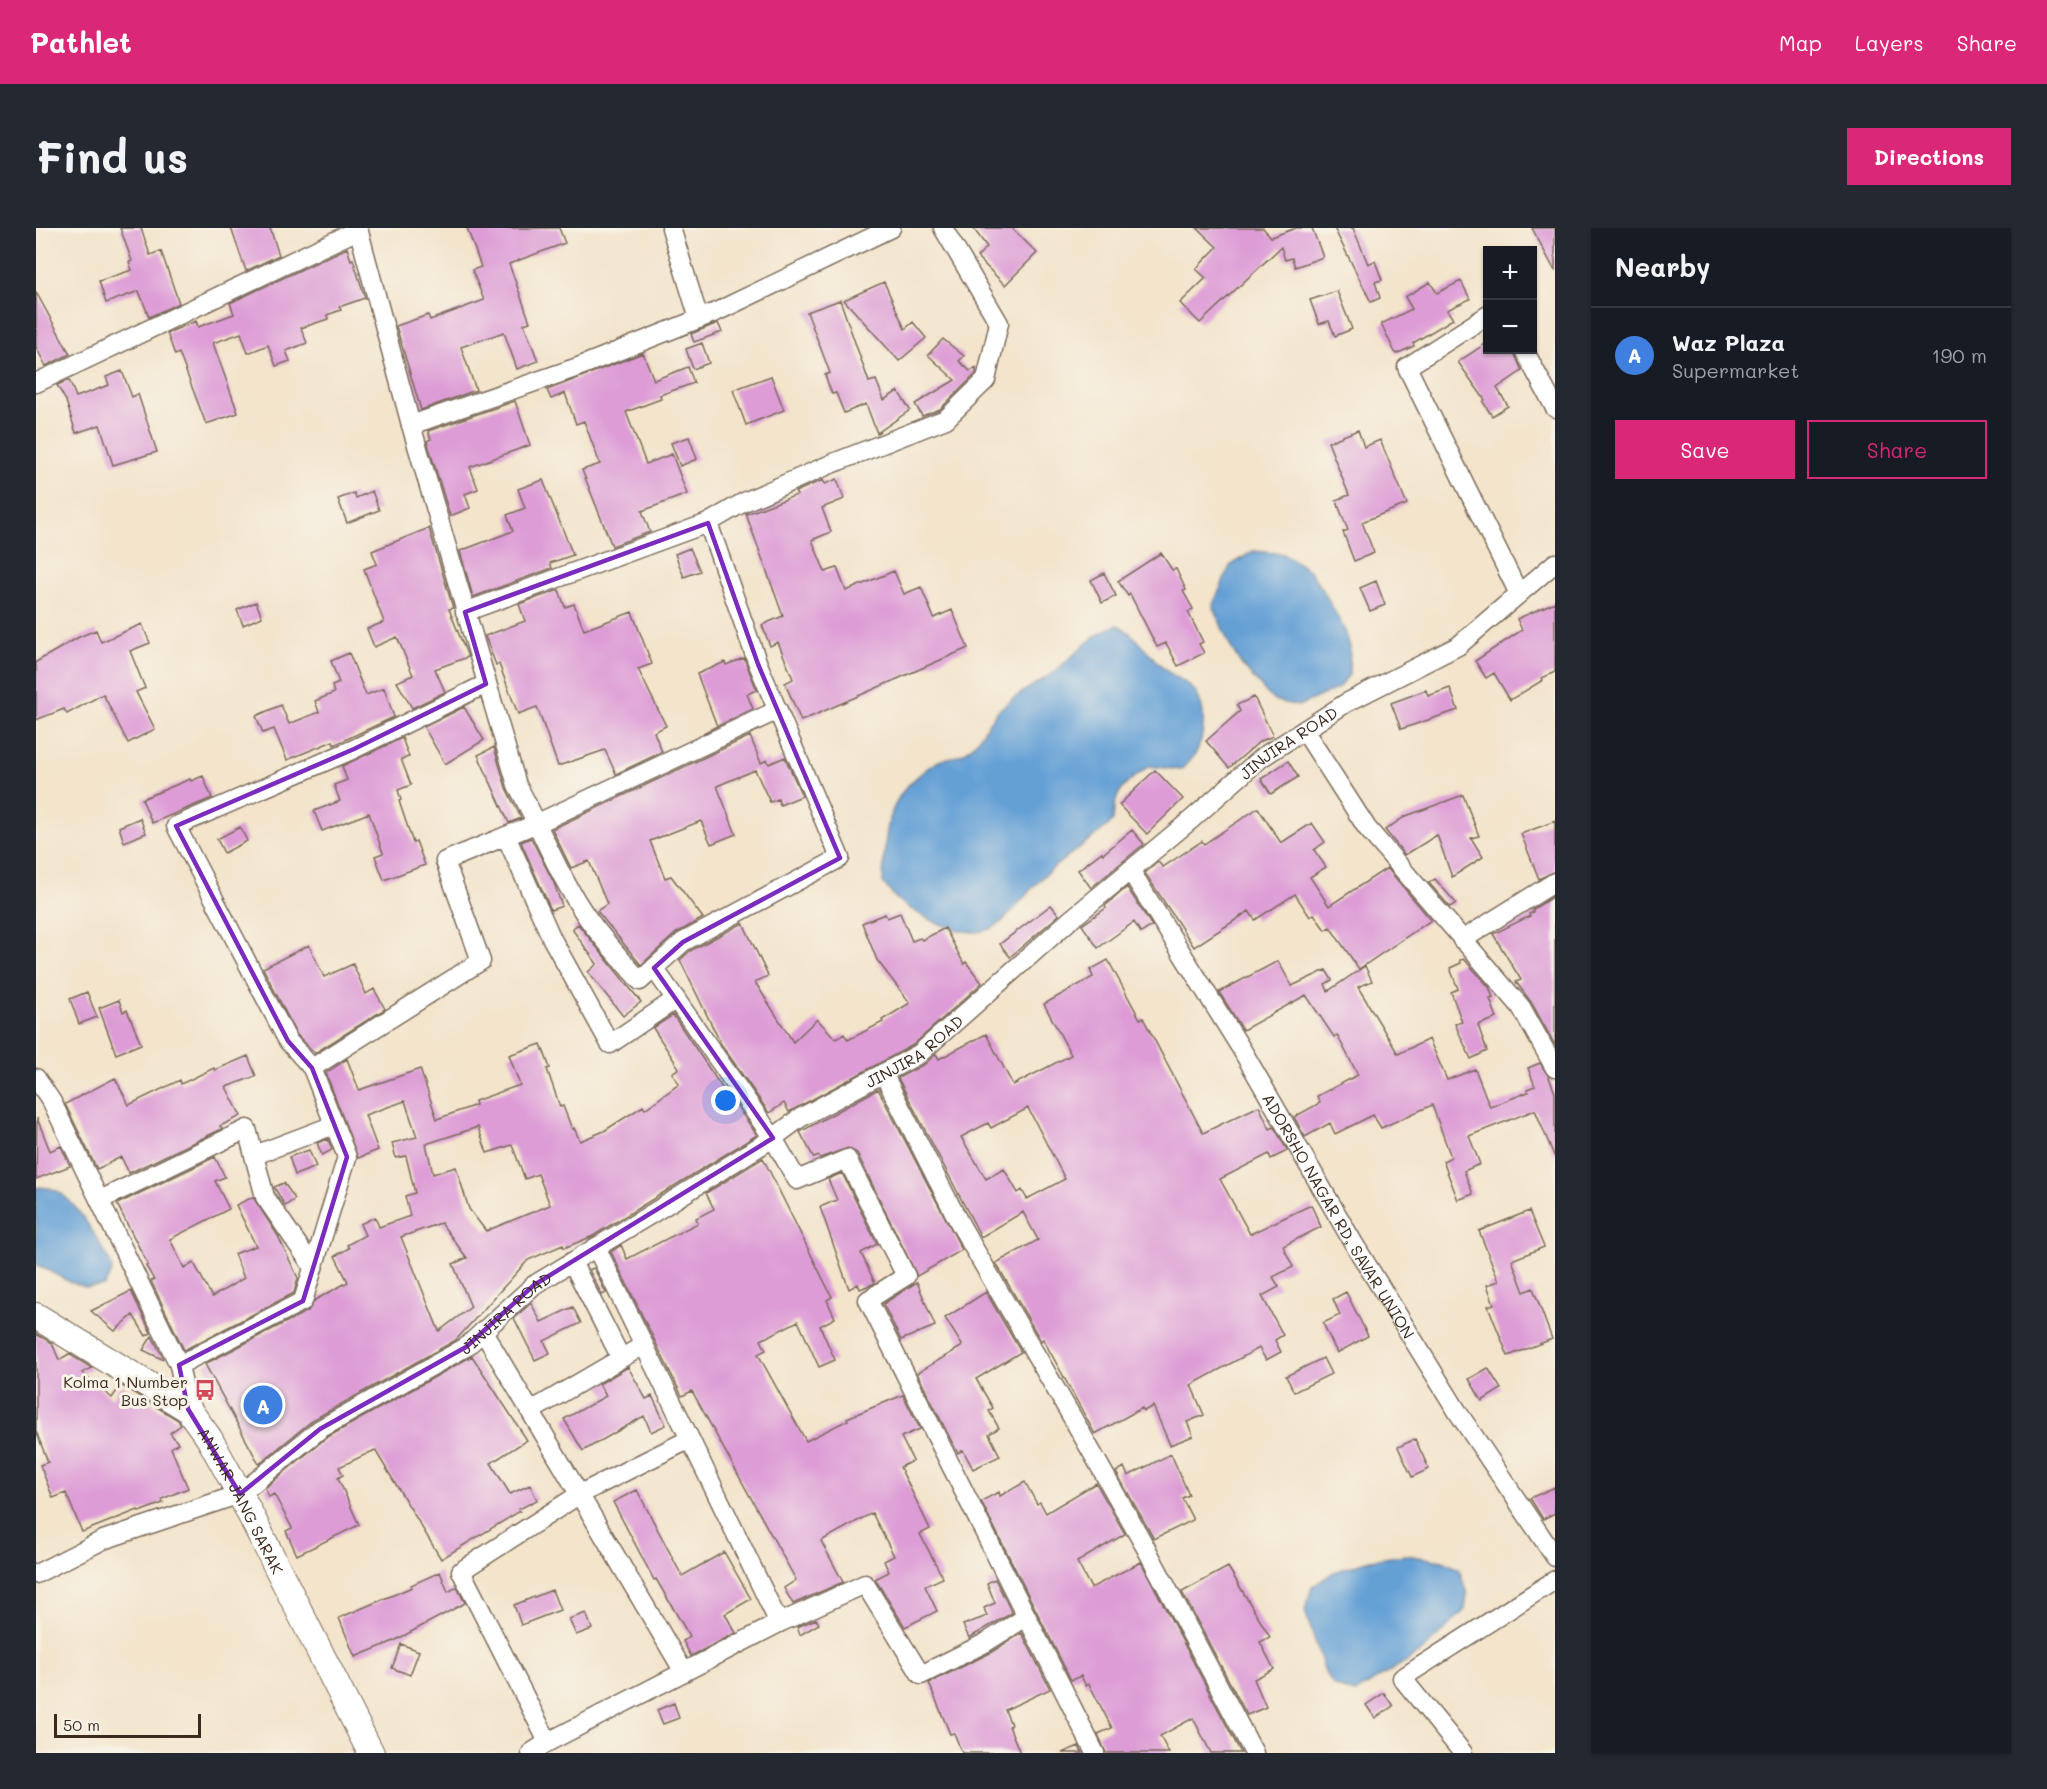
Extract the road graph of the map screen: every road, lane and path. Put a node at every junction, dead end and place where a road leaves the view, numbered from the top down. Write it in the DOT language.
graph roads {
  1 [pos="671,228"];
  2 [pos="891,228"];
  3 [pos="944,228"];
  4 [pos="358,229"];
  5 [pos="1483,318"];
  6 [pos="699,319"];
  7 [pos="1526,354"];
  8 [pos="36,383"];
  9 [pos="1555,408"];
  10 [pos="411,425"];
  11 [pos="708,523"];
  12 [pos="1555,563"];
  13 [pos="1519,594"];
  14 [pos="465,612"];
  15 [pos="486,684"];
  16 [pos="778,710"];
  17 [pos="1304,730"];
  18 [pos="538,823"];
  19 [pos="506,836"];
  20 [pos="1130,870"];
  21 [pos="1555,882"];
  22 [pos="1462,940"];
  23 [pos="654,968"];
  24 [pos="676,999"];
  25 [pos="312,1068"];
  26 [pos="1555,1068"];
  27 [pos="883,1073"];
  28 [pos="36,1078"];
  29 [pos="334,1125"];
  30 [pos="773,1138"];
  31 [pos="255,1155"];
  32 [pos="100,1200"];
  33 [pos="596,1247"];
  34 [pos="572,1262"];
  35 [pos="314,1267"];
  36 [pos="36,1316"];
  37 [pos="483,1331"];
  38 [pos="644,1345"];
  39 [pos="621,1358"];
  40 [pos="179,1365"];
  41 [pos="188,1409"];
  42 [pos="531,1411"];
  43 [pos="690,1438"];
  44 [pos="240,1494"];
  45 [pos="579,1494"];
  46 [pos="1555,1557"];
  47 [pos="36,1574"];
  48 [pos="1555,1580"];
  49 [pos="1026,1617"];
  50 [pos="779,1623"];
  51 [pos="684,1672"];
  52 [pos="548,1742"];
  53 [pos="371,1753"];
  54 [pos="531,1753"];
  55 [pos="1095,1753"];
  56 [pos="1254,1753"];
  57 [pos="1463,1753"];
  1 -- 6 [label="street"];
  2 -- 6 [label="street"];
  3 -- 11 [label="street"];
  4 -- 8 [label="street"];
  4 -- 10 [label="street"];
  5 -- 13 [label="street"];
  6 -- 10 [label="street"];
  7 -- 9 [label="street"];
  10 -- 14 [label="street"];
  11 -- 14 [label="street"];
  11 -- 16 [label="street"];
  12 -- 13 [label="street, JINJIRA ROAD"];
  13 -- 17 [label="street, JINJIRA ROAD"];
  14 -- 15 [label="street"];
  15 -- 18 [label="street"];
  15 -- 25 [label="street"];
  16 -- 18 [label="street"];
  16 -- 23 [label="street"];
  17 -- 20 [label="street, JINJIRA ROAD"];
  17 -- 22 [label="street"];
  18 -- 19 [label="street"];
  18 -- 23 [label="street"];
  19 -- 24 [label="street"];
  19 -- 25 [label="street"];
  20 -- 27 [label="street, JINJIRA ROAD"];
  20 -- 46 [label="street, ADORSHO NAGAR RD, SAVAR UNION"];
  21 -- 22 [label="street"];
  22 -- 26 [label="street"];
  23 -- 24 [label="street"];
  24 -- 30 [label="street"];
  25 -- 29 [label="street"];
  27 -- 30 [label="street, JINJIRA ROAD"];
  27 -- 56 [label="street"];
  28 -- 32 [label="street"];
  29 -- 31 [label="street"];
  29 -- 35 [label="street"];
  30 -- 33 [label="street, JINJIRA ROAD"];
  30 -- 49 [label="street"];
  31 -- 32 [label="street"];
  31 -- 35 [label="street"];
  32 -- 40 [label="street"];
  33 -- 34 [label="street, JINJIRA ROAD"];
  33 -- 38 [label="street"];
  34 -- 37 [label="street, JINJIRA ROAD"];
  34 -- 39 [label="street"];
  35 -- 40 [label="street"];
  36 -- 41 [label="main road, ANWAR JANG SARAK"];
  37 -- 42 [label="street"];
  37 -- 44 [label="street, JINJIRA ROAD"];
  38 -- 39 [label="street"];
  38 -- 43 [label="street"];
  39 -- 42 [label="street"];
  40 -- 41 [label="street"];
  41 -- 44 [label="main road, ANWAR JANG SARAK"];
  42 -- 45 [label="street"];
  43 -- 45 [label="street"];
  43 -- 50 [label="street"];
  44 -- 47 [label="street"];
  44 -- 53 [label="main road, ANWAR JANG SARAK"];
  45 -- 51 [label="street"];
  45 -- 52 [label="street"];
  48 -- 57 [label="street"];
  49 -- 50 [label="street"];
  49 -- 55 [label="street"];
  50 -- 51 [label="street"];
  51 -- 52 [label="street"];
  52 -- 54 [label="street"];
}
